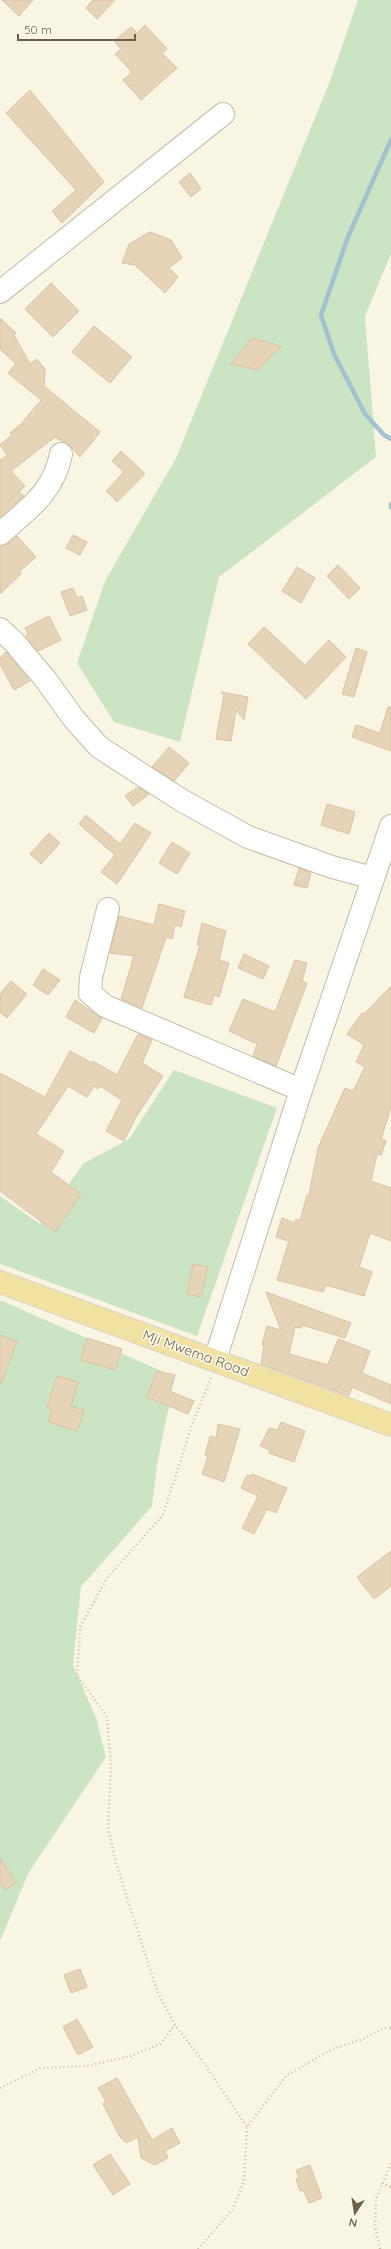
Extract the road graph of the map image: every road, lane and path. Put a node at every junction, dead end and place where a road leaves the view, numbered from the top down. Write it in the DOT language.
graph roads {
  1 [pos="223,114"];
  2 [pos="0,292"];
  3 [pos="61,454"];
  4 [pos="0,534"];
  5 [pos="0,629"];
  6 [pos="391,826"];
  7 [pos="373,878"];
  8 [pos="108,909"];
  9 [pos="301,1090"];
  10 [pos="0,1282"];
  11 [pos="215,1360"];
  12 [pos="391,1425"];
  13 [pos="175,2025"];
  14 [pos="391,2028"];
  15 [pos="0,2088"];
  16 [pos="247,2127"];
  17 [pos="391,2163"];
  18 [pos="382,2183"];
  19 [pos="391,2187"];
  20 [pos="198,2249"];
  21 [pos="380,2249"];
  1 -- 2 [label="street"];
  3 -- 4 [label="street"];
  5 -- 7 [label="street"];
  6 -- 7 [label="street"];
  7 -- 9 [label="street"];
  8 -- 9 [label="street"];
  9 -- 11 [label="street"];
  10 -- 11 [label="main road, Mji Mwema Road"];
  11 -- 12 [label="main road, Mji Mwema Road"];
  11 -- 13 [label="path"];
  13 -- 15 [label="path"];
  13 -- 16 [label="path"];
  14 -- 16 [label="path"];
  16 -- 20 [label="path"];
  17 -- 18 [label="path"];
  18 -- 19 [label="path"];
  18 -- 21 [label="path"];
}
